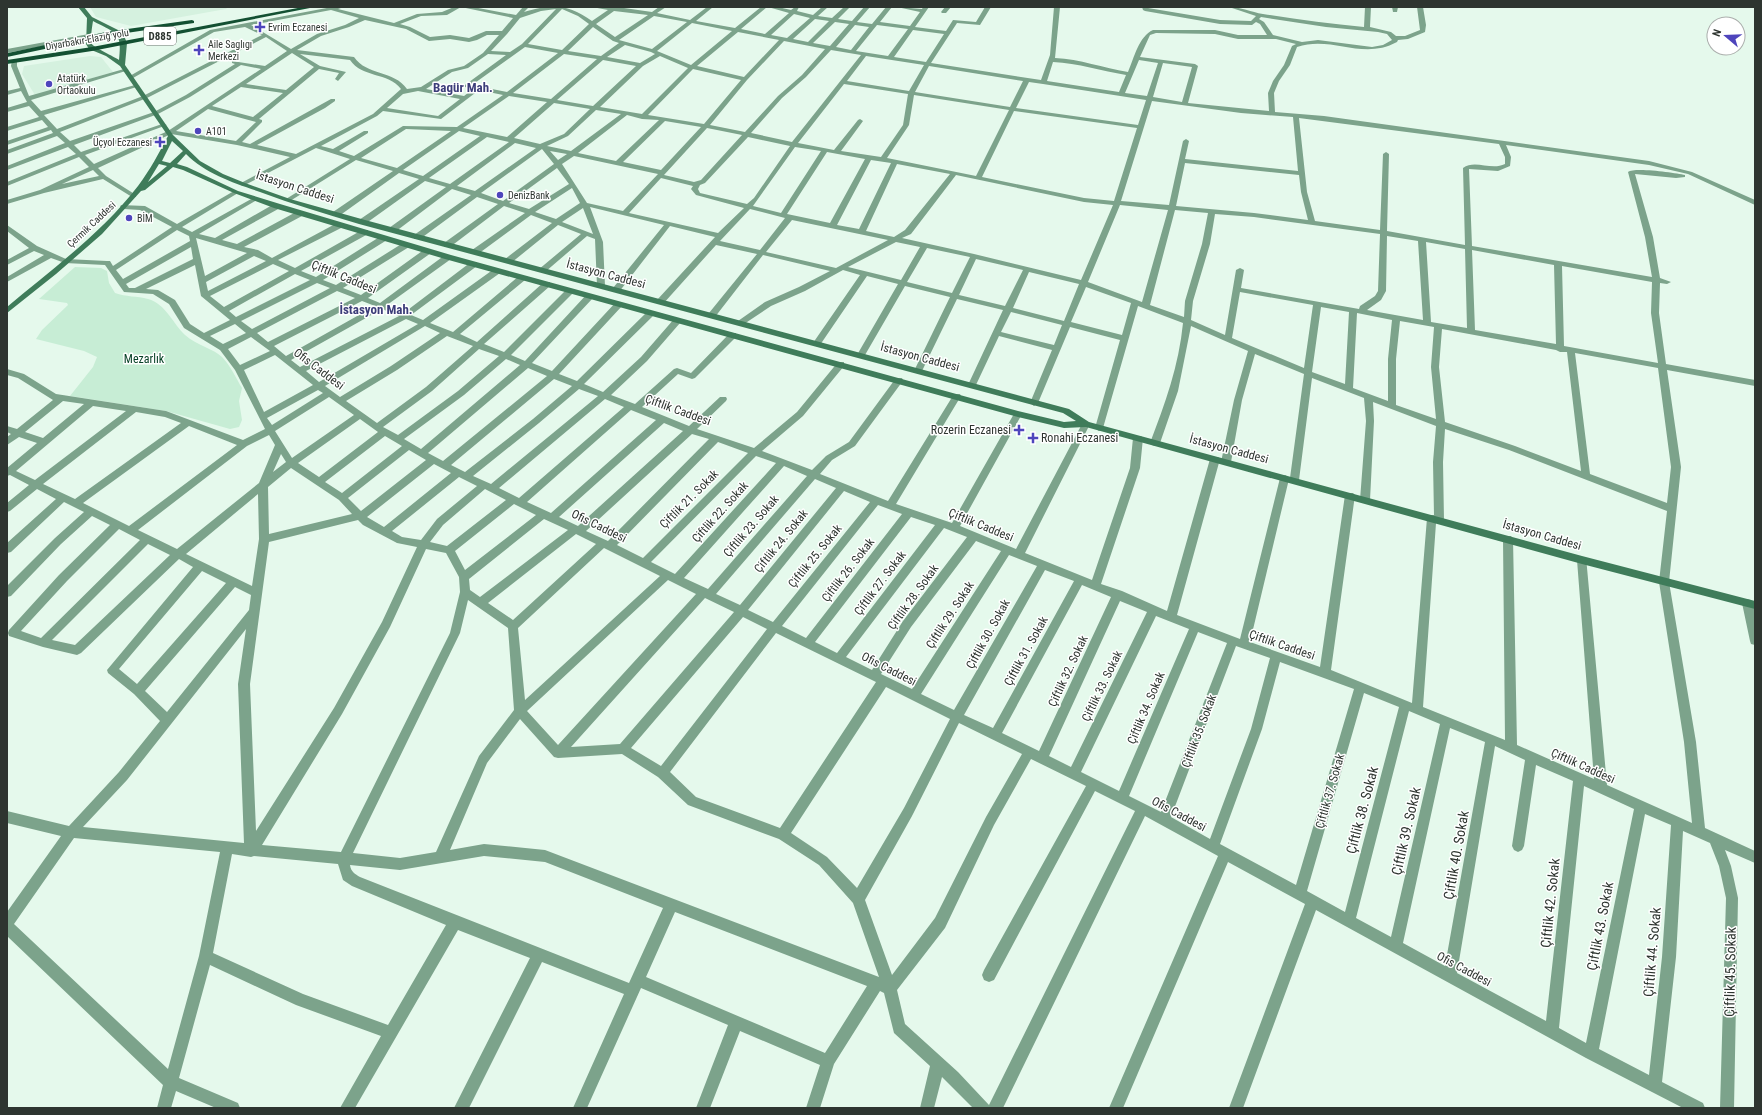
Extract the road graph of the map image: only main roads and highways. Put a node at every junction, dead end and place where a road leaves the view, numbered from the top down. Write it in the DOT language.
graph roads {
  1 [pos="81,7"];
  2 [pos="284,7"];
  3 [pos="312,7"];
  4 [pos="90,18"];
  5 [pos="122,37"];
  6 [pos="90,42"];
  7 [pos="7,55"];
  8 [pos="7,62"];
  9 [pos="12,64"];
  10 [pos="124,67"];
  11 [pos="171,134"];
  12 [pos="187,150"];
  13 [pos="158,162"];
  14 [pos="173,164"];
  15 [pos="134,196"];
  16 [pos="7,311"];
  17 [pos="1086,424"];
  18 [pos="1751,604"];
  1 -- 4 [label="main road"];
  2 -- 5 [label="highway, Diyarbakır-Elazığ yolu / D885"];
  3 -- 5 [label="highway, Diyarbakır-Elazığ yolu / D885"];
  4 -- 5 [label="main road"];
  4 -- 6 [label="main road"];
  5 -- 6 [label="highway, Diyarbakır-Elazığ yolu / D885"];
  5 -- 6 [label="highway, Diyarbakır-Elazığ yolu / D885"];
  5 -- 10 [label="main road"];
  6 -- 7 [label="highway, Diyarbakır-Elazığ yolu / D885"];
  6 -- 9 [label="highway, Diyarbakır-Elazığ yolu / D885"];
  6 -- 10 [label="main road"];
  8 -- 9 [label="highway, Diyarbakır-Elazığ yolu / D885"];
  10 -- 11 [label="main road, İstasyon Caddesi"];
  11 -- 12 [label="main road, İstasyon Caddesi"];
  11 -- 13 [label="main road, Çermik Caddesi"];
  12 -- 14 [label="main road"];
  12 -- 17 [label="main road, İstasyon Caddesi"];
  13 -- 14 [label="main road"];
  13 -- 15 [label="main road, Çermik Caddesi"];
  14 -- 15 [label="main road"];
  14 -- 17 [label="main road"];
  15 -- 16 [label="main road, Çermik Caddesi"];
  17 -- 18 [label="main road, İstasyon Caddesi"];
}
